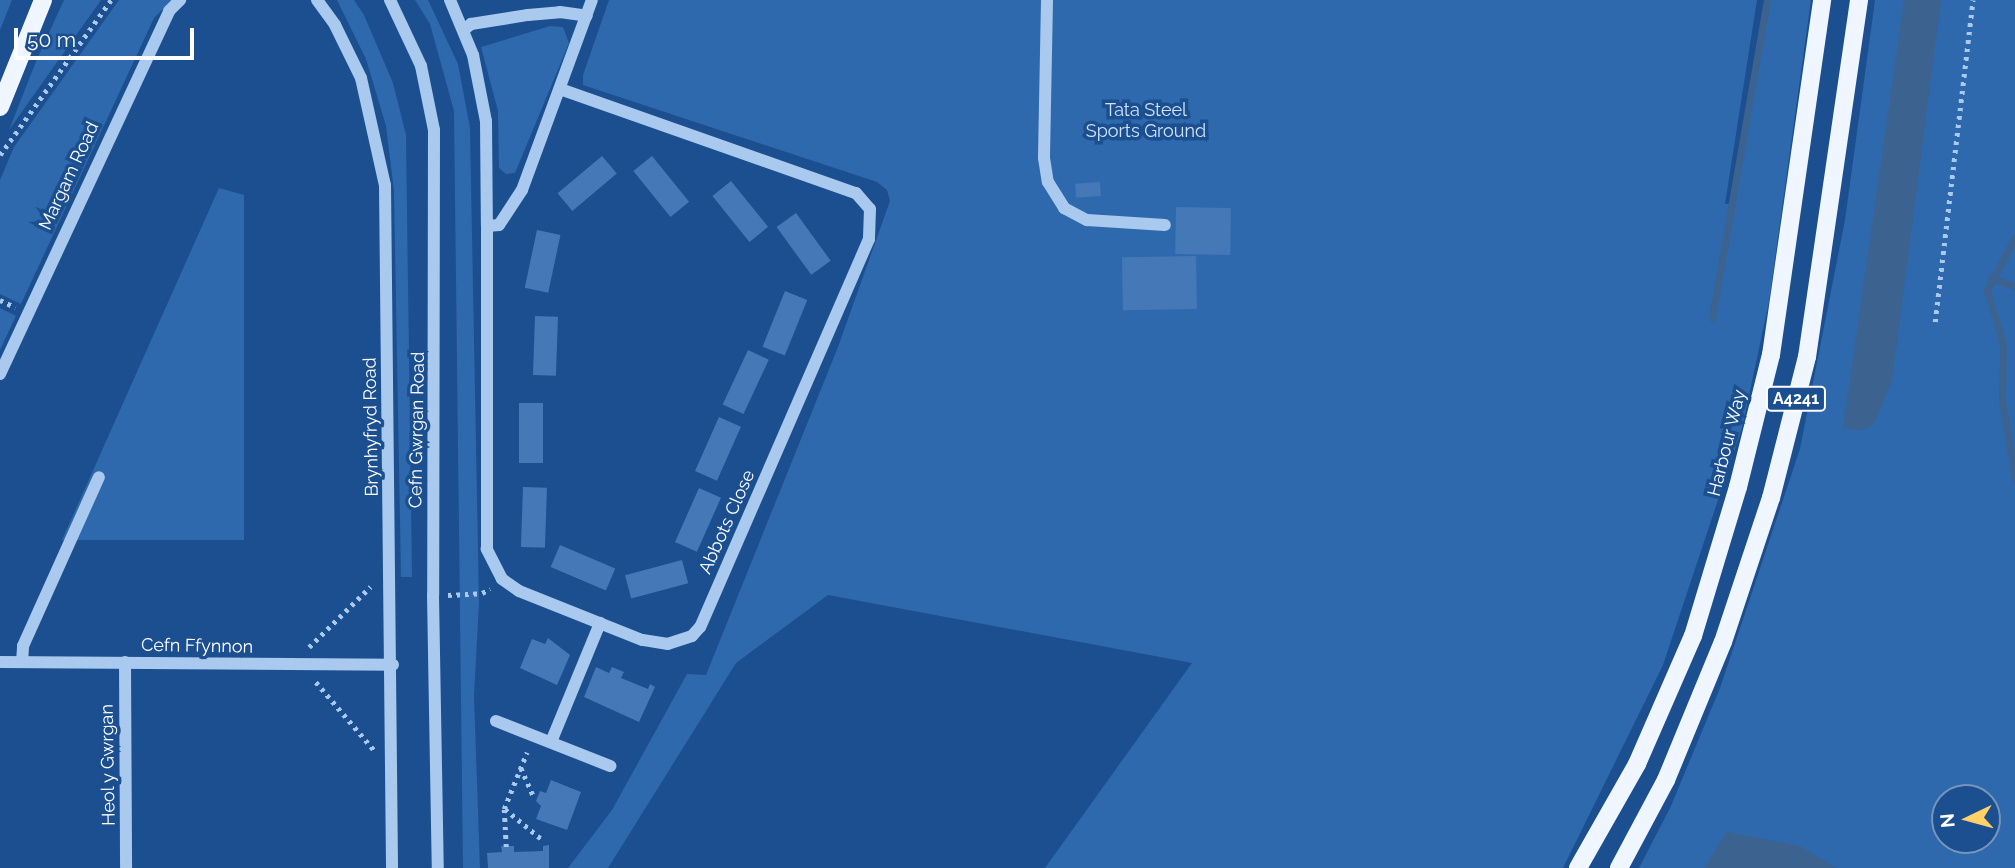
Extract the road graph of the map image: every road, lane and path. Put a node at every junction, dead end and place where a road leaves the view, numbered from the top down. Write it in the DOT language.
graph roads {
  1 [pos="43,0"];
  2 [pos="111,0"];
  3 [pos="180,0"];
  4 [pos="317,0"];
  5 [pos="390,0"];
  6 [pos="450,0"];
  7 [pos="592,0"];
  8 [pos="1047,0"];
  9 [pos="1822,0"];
  10 [pos="1859,0"];
  11 [pos="1973,0"];
  12 [pos="587,16"];
  13 [pos="464,29"];
  14 [pos="560,89"];
  15 [pos="0,107"];
  16 [pos="0,155"];
  17 [pos="1165,225"];
  18 [pos="487,226"];
  19 [pos="1935,322"];
  20 [pos="0,374"];
  21 [pos="99,477"];
  22 [pos="600,623"];
  23 [pos="0,662"];
  24 [pos="22,662"];
  25 [pos="125,662"];
  26 [pos="393,665"];
  27 [pos="496,720"];
  28 [pos="534,735"];
  29 [pos="551,742"];
  30 [pos="610,766"];
  31 [pos="521,767"];
  32 [pos="533,795"];
  33 [pos="504,809"];
  34 [pos="544,841"];
  35 [pos="506,846"];
  36 [pos="126,868"];
  37 [pos="392,868"];
  38 [pos="438,868"];
  39 [pos="1578,868"];
  40 [pos="1619,868"];
  1 -- 15 [label="main road"];
  2 -- 16 [label="path"];
  3 -- 20 [label="street, Margam Road"];
  4 -- 26 [label="street, Brynhyfryd Road"];
  5 -- 38 [label="street, Cefn Gwrgan Road"];
  6 -- 13 [label="street, Abbots Close"];
  7 -- 12 [label="street"];
  8 -- 17 [label="street"];
  9 -- 39 [label="main road, Harbour Way / A4241"];
  10 -- 40 [label="main road, A4241"];
  11 -- 19 [label="path"];
  12 -- 13 [label="street"];
  12 -- 14 [label="street"];
  13 -- 18 [label="street, Abbots Close"];
  14 -- 18 [label="street"];
  14 -- 22 [label="street, Abbots Close"];
  18 -- 22 [label="street, Abbots Close"];
  21 -- 24 [label="street"];
  22 -- 29 [label="street"];
  23 -- 24 [label="street, Cefn Ffynnon"];
  24 -- 25 [label="street, Cefn Ffynnon"];
  25 -- 26 [label="street, Cefn Ffynnon"];
  25 -- 36 [label="street, Heol y Gwrgan"];
  26 -- 37 [label="street, Brynhyfryd Road"];
  27 -- 28 [label="street"];
  28 -- 29 [label="street"];
  28 -- 31 [label="path"];
  29 -- 30 [label="street"];
  31 -- 32 [label="path"];
  31 -- 33 [label="path"];
  33 -- 34 [label="path"];
  33 -- 35 [label="path"];
}
